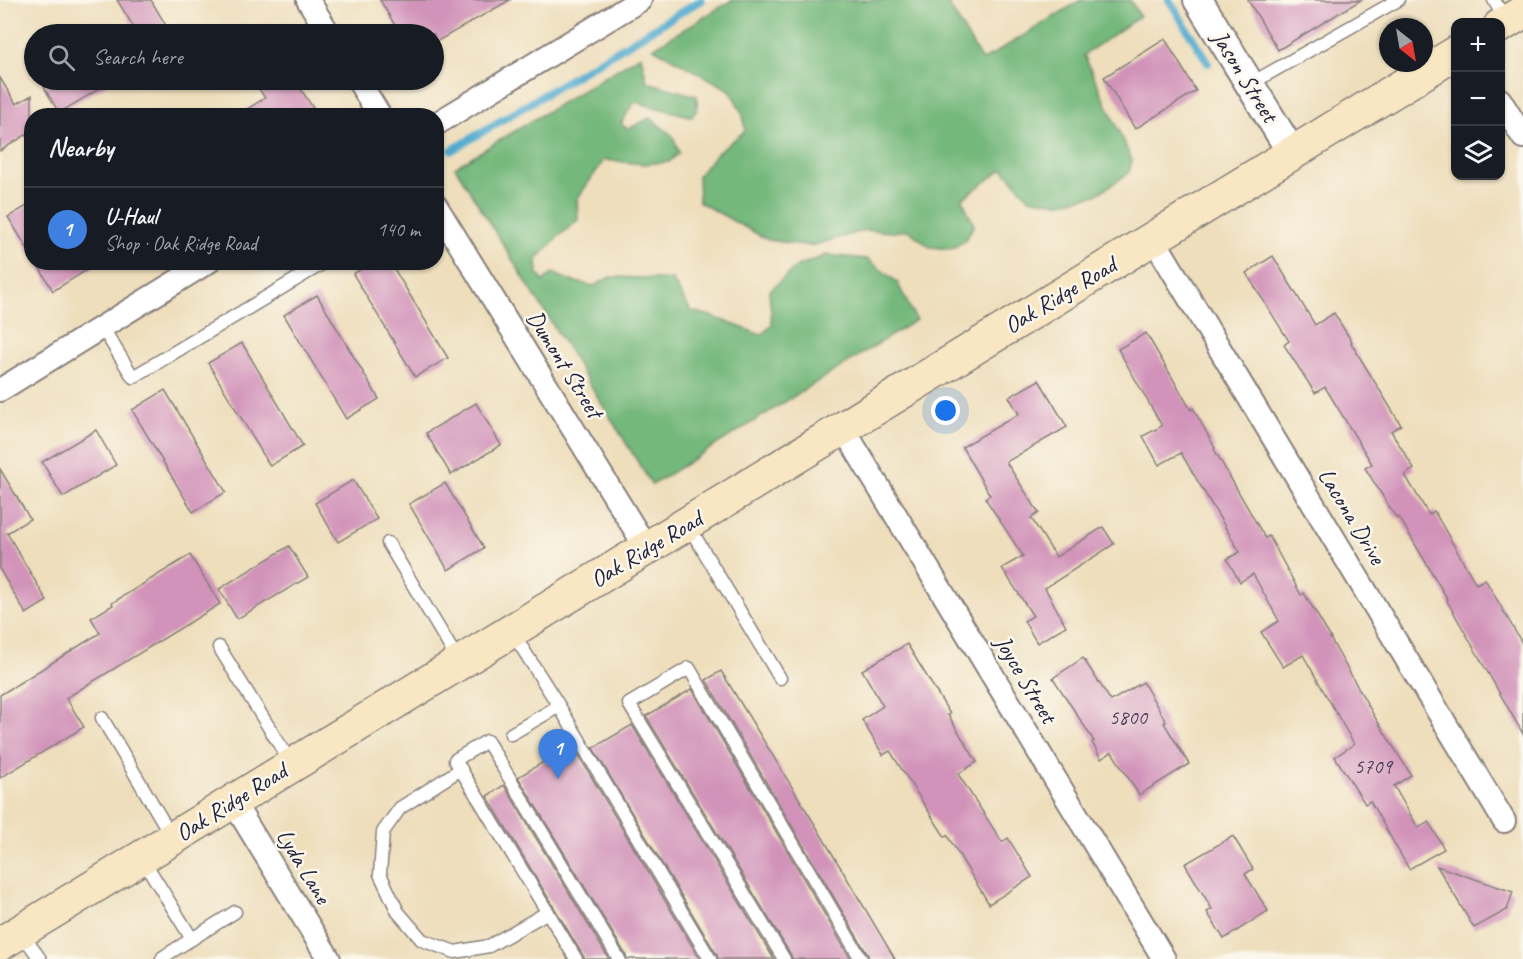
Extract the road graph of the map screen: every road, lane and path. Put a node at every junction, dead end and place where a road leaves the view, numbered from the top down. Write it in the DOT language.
graph roads {
  1 [pos="308,0"];
  2 [pos="640,0"];
  3 [pos="1198,0"];
  4 [pos="1398,0"];
  5 [pos="323,24"];
  6 [pos="1451,55"];
  7 [pos="1250,84"];
  8 [pos="364,90"];
  9 [pos="375,108"];
  10 [pos="1505,108"];
  11 [pos="444,119"];
  12 [pos="1523,137"];
  13 [pos="1292,153"];
  14 [pos="444,219"];
  15 [pos="1154,238"];
  16 [pos="195,270"];
  17 [pos="312,270"];
  18 [pos="102,327"];
  19 [pos="0,390"];
  20 [pos="843,428"];
  21 [pos="687,524"];
  22 [pos="388,543"];
  23 [pos="647,549"];
  24 [pos="512,631"];
  25 [pos="219,647"];
  26 [pos="460,663"];
  27 [pos="780,678"];
  28 [pos="560,706"];
  29 [pos="102,718"];
  30 [pos="511,734"];
  31 [pos="291,764"];
  32 [pos="461,769"];
  33 [pos="232,800"];
  34 [pos="1504,821"];
  35 [pos="172,838"];
  36 [pos="142,857"];
  37 [pos="235,912"];
  38 [pos="548,912"];
  39 [pos="10,937"];
  40 [pos="192,939"];
  41 [pos="40,959"];
  42 [pos="162,959"];
  43 [pos="329,959"];
  44 [pos="576,959"];
  45 [pos="619,959"];
  46 [pos="710,959"];
  47 [pos="784,959"];
  48 [pos="861,959"];
  49 [pos="1164,959"];
  1 -- 5 [label="street"];
  2 -- 11 [label="street"];
  3 -- 7 [label="street, Jason Street"];
  4 -- 7 [label="lane"];
  6 -- 13 [label="main road, Oak Ridge Road"];
  7 -- 13 [label="street, Jason Street"];
  8 -- 9 [label="street"];
  10 -- 12 [label="street"];
  13 -- 15 [label="main road, Oak Ridge Road"];
  14 -- 23 [label="street, Dumont Street"];
  15 -- 20 [label="main road, Oak Ridge Road"];
  15 -- 34 [label="street, Lacona Drive"];
  16 -- 18 [label="street"];
  17 -- 18 [label="lane"];
  18 -- 19 [label="street"];
  20 -- 21 [label="main road, Oak Ridge Road"];
  20 -- 49 [label="street, Joyce Street"];
  21 -- 23 [label="main road, Oak Ridge Road"];
  21 -- 27 [label="lane"];
  22 -- 26 [label="lane"];
  23 -- 24 [label="main road, Oak Ridge Road"];
  24 -- 26 [label="main road, Oak Ridge Road"];
  24 -- 28 [label="lane"];
  25 -- 31 [label="lane"];
  26 -- 31 [label="main road, Oak Ridge Road"];
  28 -- 30 [label="lane"];
  28 -- 46 [label="lane"];
  29 -- 35 [label="lane"];
  31 -- 33 [label="main road, Oak Ridge Road"];
  32 -- 38 [label="lane"];
  32 -- 38 [label="lane"];
  32 -- 45 [label="lane"];
  33 -- 35 [label="main road, Oak Ridge Road"];
  33 -- 43 [label="street, Lyda Lane"];
  35 -- 36 [label="main road, Oak Ridge Road"];
  36 -- 39 [label="main road, Oak Ridge Road"];
  36 -- 40 [label="lane"];
  37 -- 40 [label="lane"];
  38 -- 44 [label="lane"];
  39 -- 41 [label="lane"];
  40 -- 42 [label="lane"];
  47 -- 48 [label="lane"];
}
